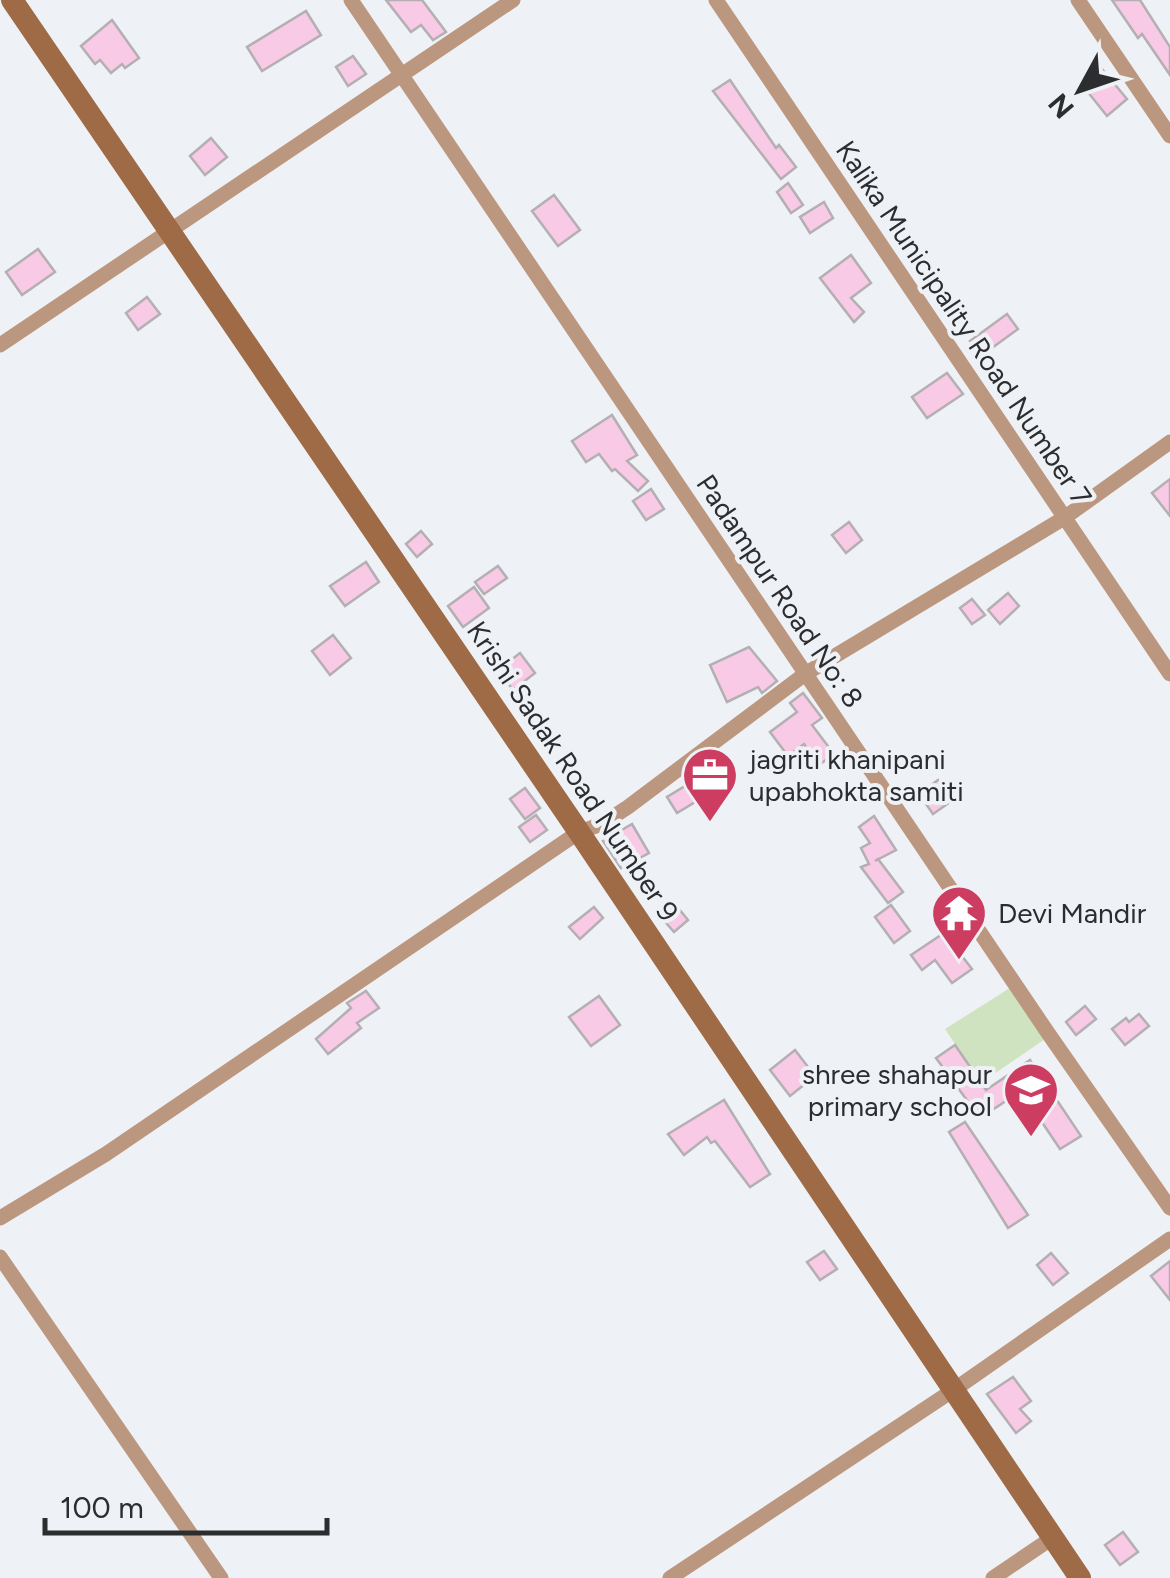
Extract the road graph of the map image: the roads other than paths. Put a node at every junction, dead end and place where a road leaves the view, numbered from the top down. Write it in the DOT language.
graph roads {
  1 [pos="12,0"];
  2 [pos="351,0"];
  3 [pos="513,0"];
  4 [pos="716,0"];
  5 [pos="1078,0"];
  6 [pos="402,76"];
  7 [pos="1170,136"];
  8 [pos="168,231"];
  9 [pos="0,345"];
  10 [pos="1170,442"];
  11 [pos="1064,518"];
  12 [pos="805,674"];
  13 [pos="1170,674"];
  14 [pos="579,832"];
  15 [pos="1170,1208"];
  16 [pos="0,1218"];
  17 [pos="1170,1239"];
  18 [pos="0,1257"];
  19 [pos="954,1389"];
  20 [pos="1052,1538"];
  21 [pos="221,1578"];
  22 [pos="670,1578"];
  23 [pos="993,1578"];
  24 [pos="1080,1578"];
  1 -- 8 [label="street, Krishi Sadak Road Number 9"];
  2 -- 6 [label="street, Padampur Road No: 8"];
  3 -- 6 [label="street"];
  4 -- 11 [label="street, Kalika Municipality Road Number 7"];
  5 -- 7 [label="street"];
  6 -- 8 [label="street"];
  6 -- 12 [label="street, Padampur Road No: 8"];
  8 -- 9 [label="street"];
  8 -- 14 [label="street, Krishi Sadak Road Number 9"];
  10 -- 11 [label="street"];
  11 -- 12 [label="street"];
  11 -- 13 [label="street, Kalika Municipality Road Number 7"];
  12 -- 14 [label="street"];
  12 -- 15 [label="street, Padampur Road No: 8"];
  14 -- 16 [label="street"];
  14 -- 19 [label="street, Krishi Sadak Road Number 9"];
  17 -- 19 [label="street"];
  18 -- 21 [label="street"];
  19 -- 20 [label="street, Krishi Sadak Road Number 9"];
  19 -- 22 [label="street"];
  20 -- 23 [label="street"];
  20 -- 24 [label="street, Krishi Sadak Road Number 9"];
}
